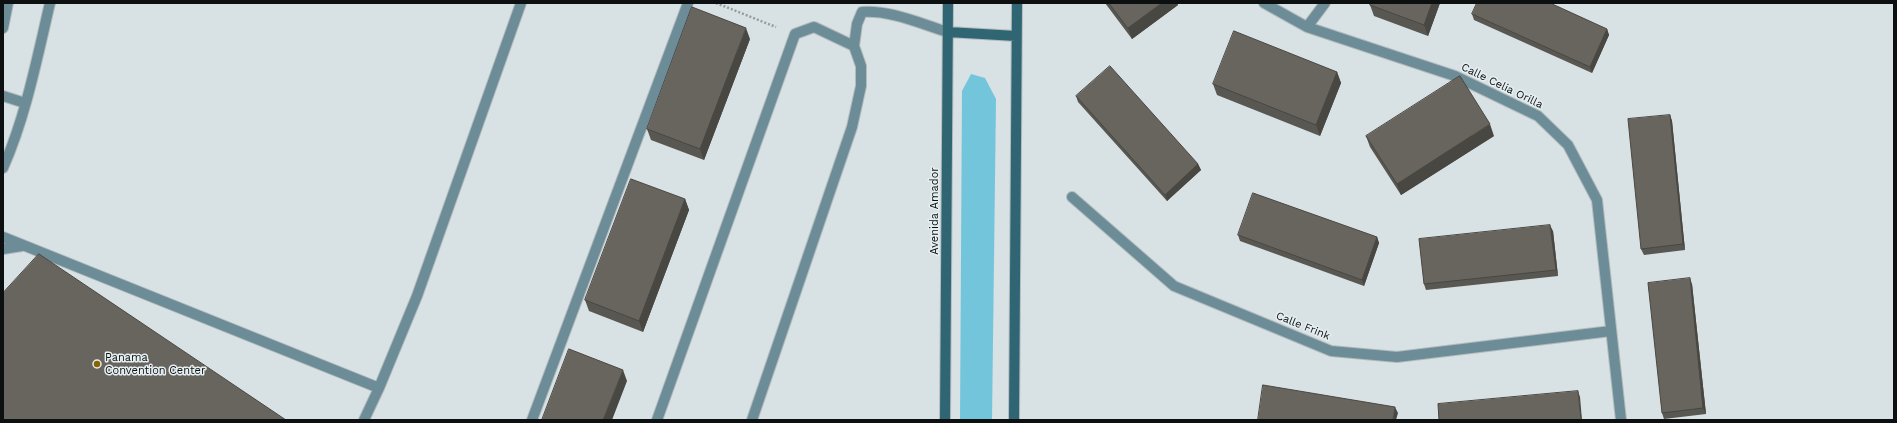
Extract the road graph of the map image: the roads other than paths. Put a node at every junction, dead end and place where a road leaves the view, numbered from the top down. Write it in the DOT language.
graph roads {
  1 [pos="8,3"];
  2 [pos="50,3"];
  3 [pos="521,3"];
  4 [pos="688,3"];
  5 [pos="948,3"];
  6 [pos="1016,3"];
  7 [pos="1264,3"];
  8 [pos="1325,3"];
  9 [pos="1307,27"];
  10 [pos="3,28"];
  11 [pos="948,32"];
  12 [pos="1016,36"];
  13 [pos="854,46"];
  14 [pos="3,96"];
  15 [pos="25,103"];
  16 [pos="3,168"];
  17 [pos="1072,198"];
  18 [pos="3,237"];
  19 [pos="22,246"];
  20 [pos="3,249"];
  21 [pos="1611,331"];
  22 [pos="379,388"];
  23 [pos="364,420"];
  24 [pos="532,420"];
  25 [pos="657,420"];
  26 [pos="752,420"];
  27 [pos="945,420"];
  28 [pos="1014,420"];
  29 [pos="1621,420"];
  1 -- 10 [label="street"];
  2 -- 15 [label="street"];
  3 -- 22 [label="street"];
  4 -- 24 [label="street"];
  5 -- 11 [label="main road, Avenida Amador"];
  6 -- 12 [label="main road"];
  7 -- 9 [label="street, Calle Celia Orilla"];
  8 -- 9 [label="street"];
  9 -- 21 [label="street, Calle Celia Orilla"];
  11 -- 12 [label="main road"];
  11 -- 13 [label="street"];
  11 -- 27 [label="main road, Avenida Amador"];
  12 -- 28 [label="main road"];
  13 -- 25 [label="street"];
  13 -- 26 [label="street"];
  14 -- 15 [label="street"];
  15 -- 16 [label="street"];
  17 -- 21 [label="street, Calle Frink"];
  18 -- 19 [label="street"];
  19 -- 20 [label="street"];
  19 -- 22 [label="street"];
  21 -- 29 [label="street, Calle Celia Orilla"];
  22 -- 23 [label="street"];
}
